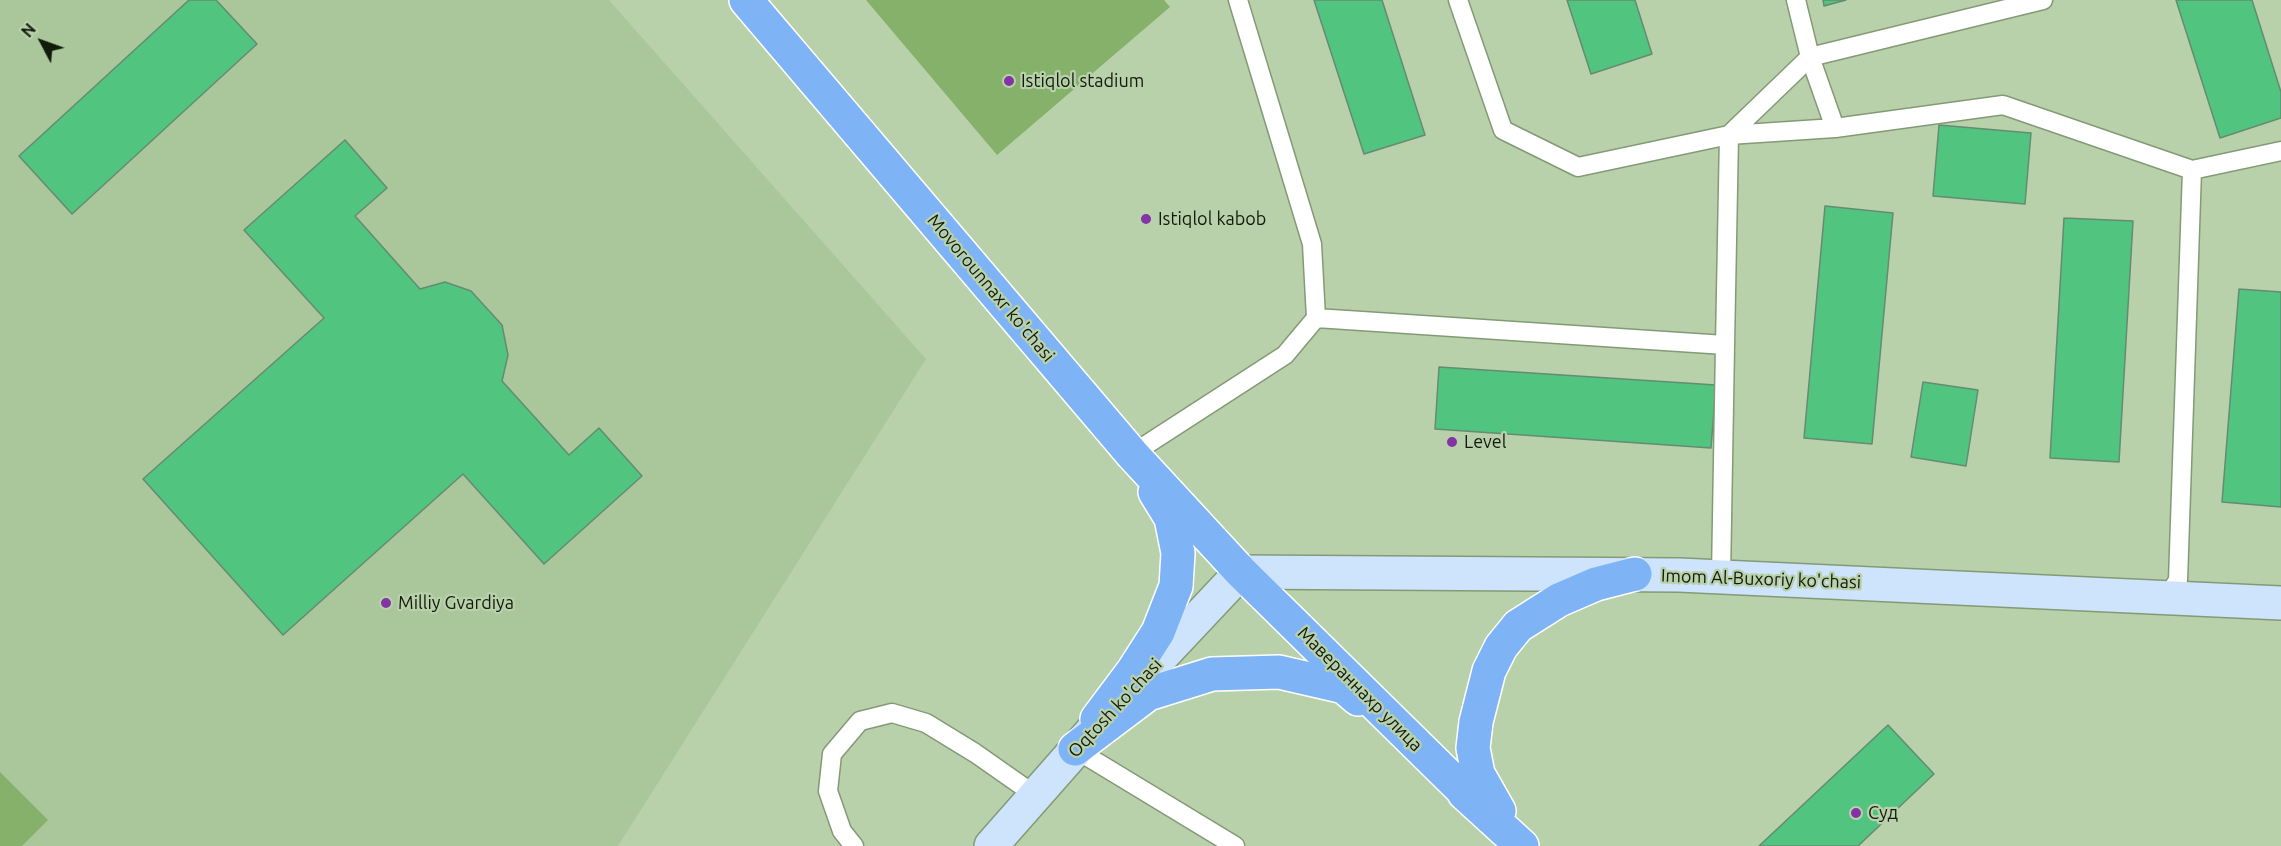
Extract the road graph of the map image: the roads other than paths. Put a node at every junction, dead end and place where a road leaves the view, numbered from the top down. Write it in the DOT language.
graph roads {
  1 [pos="746,0"];
  2 [pos="1238,0"];
  3 [pos="1458,0"];
  4 [pos="1796,0"];
  5 [pos="2043,0"];
  6 [pos="1810,57"];
  7 [pos="1835,128"];
  8 [pos="1729,135"];
  9 [pos="2281,151"];
  10 [pos="2192,170"];
  11 [pos="1316,318"];
  12 [pos="1725,345"];
  13 [pos="1132,454"];
  14 [pos="1241,572"];
  15 [pos="1635,574"];
  16 [pos="1720,577"];
  17 [pos="2167,598"];
  18 [pos="2281,603"];
  19 [pos="1075,750"];
  20 [pos="1035,795"];
  21 [pos="1480,807"];
  22 [pos="1517,841"];
  23 [pos="854,846"];
  24 [pos="991,846"];
  25 [pos="1235,846"];
  1 -- 13 [label="highway, Movorounnaxr ko'chasi"];
  2 -- 11 [label="lane"];
  3 -- 8 [label="lane"];
  4 -- 6 [label="lane"];
  5 -- 6 [label="lane"];
  6 -- 7 [label="lane"];
  6 -- 8 [label="lane"];
  7 -- 8 [label="lane"];
  7 -- 10 [label="lane"];
  8 -- 12 [label="lane"];
  9 -- 10 [label="lane"];
  10 -- 17 [label="lane"];
  11 -- 12 [label="lane"];
  11 -- 13 [label="lane"];
  12 -- 16 [label="lane"];
  13 -- 14 [label="highway, Movorounnaxr ko'chasi"];
  13 -- 19 [label="highway"];
  14 -- 15 [label="main road, Imom Al-Buxoriy ko'chasi"];
  14 -- 19 [label="main road, Oqtosh ko'chasi"];
  14 -- 21 [label="highway, Мавераннахр улица"];
  15 -- 16 [label="main road, Imom Al-Buxoriy ko'chasi"];
  15 -- 22 [label="highway"];
  16 -- 17 [label="main road, Imom Al-Buxoriy ko'chasi"];
  17 -- 18 [label="main road, Imom Al-Buxoriy ko'chasi"];
  19 -- 20 [label="main road, Oqtosh ko'chasi"];
  19 -- 21 [label="highway"];
  19 -- 25 [label="lane"];
  20 -- 23 [label="lane"];
  20 -- 24 [label="main road, Oqtosh ko'chasi"];
  21 -- 22 [label="highway"];
}
